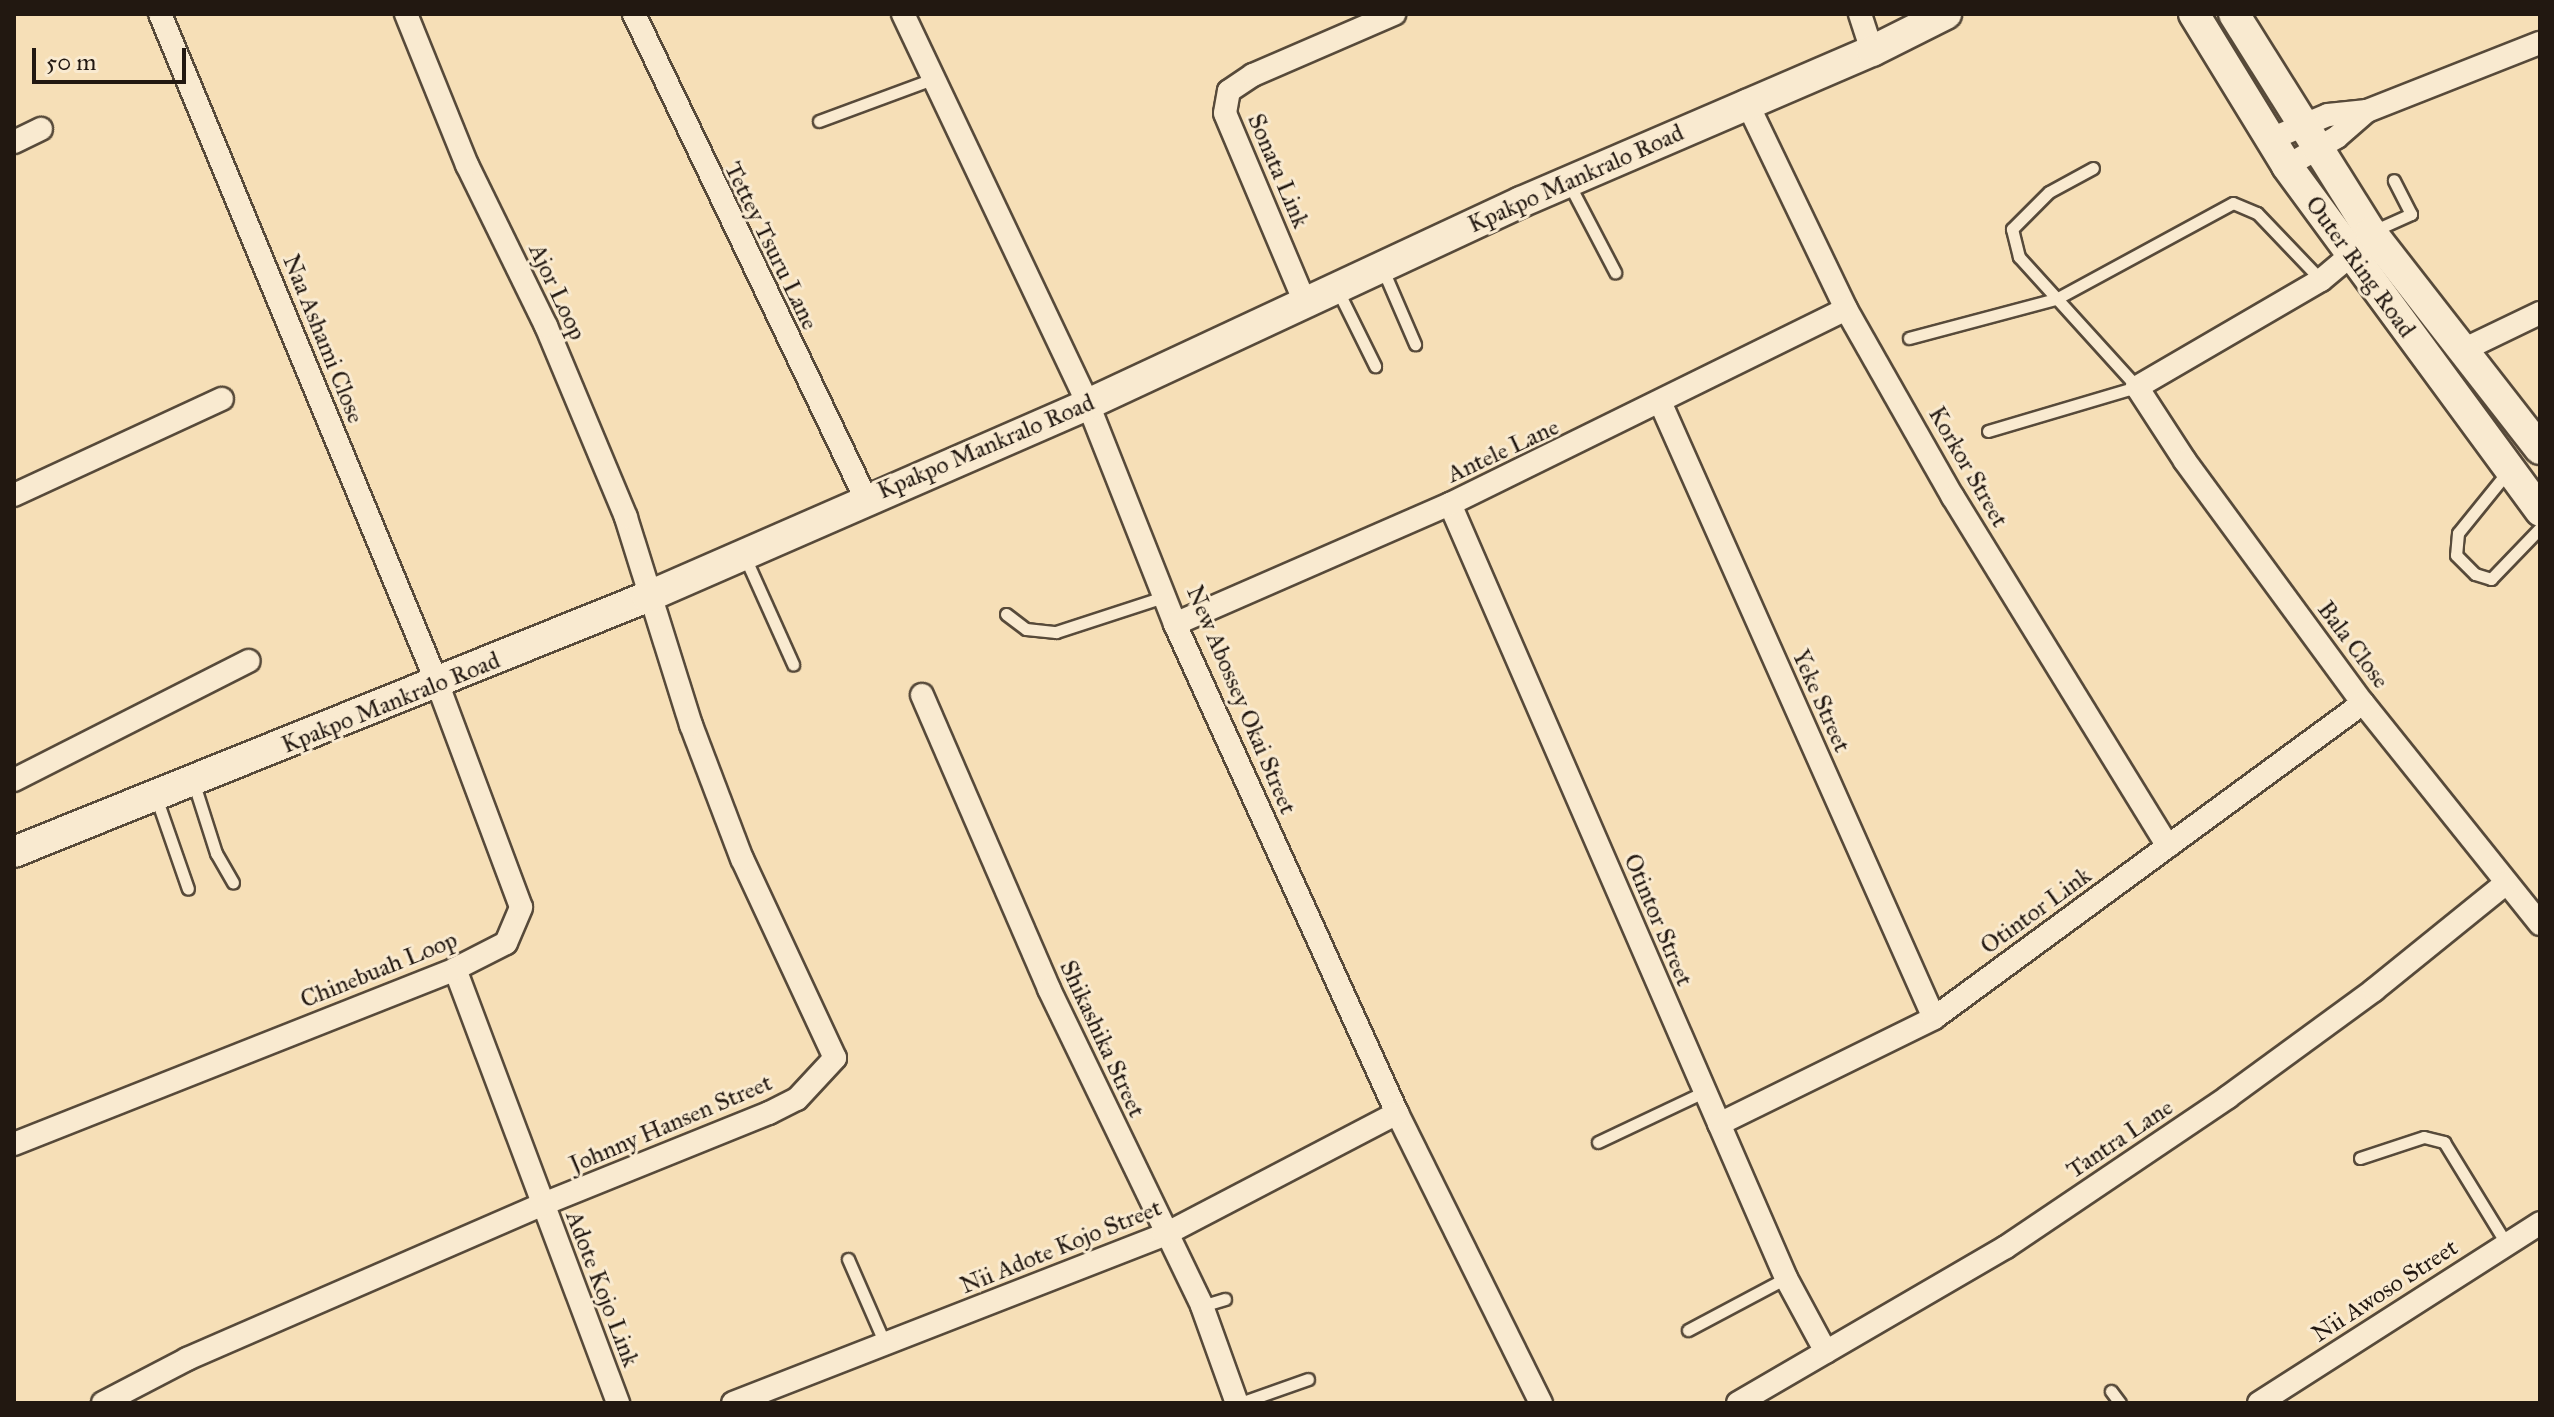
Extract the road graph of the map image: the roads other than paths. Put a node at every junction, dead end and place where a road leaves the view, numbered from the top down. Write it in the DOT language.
graph roads {
  1 [pos="160,14"];
  2 [pos="406,14"];
  3 [pos="634,14"];
  4 [pos="903,14"];
  5 [pos="1394,14"];
  6 [pos="1860,14"];
  7 [pos="1946,14"];
  8 [pos="2194,14"];
  9 [pos="2234,14"];
  10 [pos="2540,43"];
  11 [pos="1872,51"];
  12 [pos="930,80"];
  13 [pos="1746,101"];
  14 [pos="819,121"];
  15 [pos="41,129"];
  16 [pos="2310,136"];
  17 [pos="2271,139"];
  18 [pos="14,142"];
  19 [pos="2287,166"];
  20 [pos="2093,168"];
  21 [pos="2394,180"];
  22 [pos="1568,181"];
  23 [pos="2371,232"];
  24 [pos="2351,255"];
  25 [pos="1383,269"];
  26 [pos="1615,272"];
  27 [pos="2321,280"];
  28 [pos="1337,291"];
  29 [pos="2056,299"];
  30 [pos="1306,305"];
  31 [pos="1846,309"];
  32 [pos="2540,313"];
  33 [pos="1909,338"];
  34 [pos="1415,344"];
  35 [pos="2463,350"];
  36 [pos="1375,366"];
  37 [pos="2137,387"];
  38 [pos="222,399"];
  39 [pos="1088,404"];
  40 [pos="1661,404"];
  41 [pos="1988,431"];
  42 [pos="2540,449"];
  43 [pos="2509,470"];
  44 [pos="14,495"];
  45 [pos="866,499"];
  46 [pos="1450,504"];
  47 [pos="2540,511"];
  48 [pos="2540,528"];
  49 [pos="743,555"];
  50 [pos="1168,596"];
  51 [pos="647,597"];
  52 [pos="1006,614"];
  53 [pos="1175,624"];
  54 [pos="249,661"];
  55 [pos="793,664"];
  56 [pos="438,685"];
  57 [pos="922,695"];
  58 [pos="2363,703"];
  59 [pos="14,780"];
  60 [pos="193,781"];
  61 [pos="156,796"];
  62 [pos="2168,846"];
  63 [pos="14,852"];
  64 [pos="233,882"];
  65 [pos="2506,883"];
  66 [pos="188,889"];
  67 [pos="2540,924"];
  68 [pos="455,969"];
  69 [pos="1934,1018"];
  70 [pos="1704,1092"];
  71 [pos="1397,1113"];
  72 [pos="1719,1124"];
  73 [pos="1598,1142"];
  74 [pos="14,1144"];
  75 [pos="2360,1158"];
  76 [pos="541,1205"];
  77 [pos="2540,1223"];
  78 [pos="1164,1235"];
  79 [pos="2507,1245"];
  80 [pos="848,1259"];
  81 [pos="1786,1278"];
  82 [pos="1225,1299"];
  83 [pos="1202,1306"];
  84 [pos="1688,1330"];
  85 [pos="886,1347"];
  86 [pos="1826,1352"];
  87 [pos="1308,1379"];
  88 [pos="2111,1391"];
  89 [pos="103,1403"];
  90 [pos="618,1403"];
  91 [pos="733,1403"];
  92 [pos="1239,1403"];
  93 [pos="1541,1403"];
  94 [pos="1738,1403"];
  95 [pos="2120,1403"];
  96 [pos="2259,1403"];
  1 -- 56 [label="street, Naa Ashami Close"];
  2 -- 51 [label="street, Ajor Loop"];
  3 -- 45 [label="street, Tettey Tsuru Lane"];
  4 -- 12 [label="street, New Abossey Okai Street"];
  5 -- 30 [label="street, Sonata Link"];
  6 -- 11 [label="street"];
  7 -- 11 [label="street, Kpakpo Mankralo Road"];
  8 -- 17 [label="street, Outer Ring Road"];
  9 -- 16 [label="street, Outer Ring Road"];
  10 -- 16 [label="street"];
  11 -- 13 [label="street, Kpakpo Mankralo Road"];
  12 -- 14 [label="lane"];
  12 -- 39 [label="street, New Abossey Okai Street"];
  13 -- 22 [label="street, Kpakpo Mankralo Road"];
  13 -- 31 [label="street, Korkor Street"];
  15 -- 18 [label="street"];
  16 -- 17 [label="street"];
  16 -- 19 [label="street"];
  16 -- 23 [label="street, Outer Ring Road"];
  17 -- 19 [label="street, Outer Ring Road"];
  19 -- 24 [label="street, Outer Ring Road"];
  20 -- 29 [label="lane"];
  21 -- 23 [label="lane"];
  22 -- 25 [label="street, Kpakpo Mankralo Road"];
  22 -- 26 [label="lane"];
  23 -- 35 [label="street, Outer Ring Road"];
  24 -- 27 [label="street"];
  24 -- 43 [label="street, Outer Ring Road"];
  25 -- 28 [label="street, Kpakpo Mankralo Road"];
  25 -- 34 [label="lane"];
  27 -- 29 [label="lane"];
  27 -- 37 [label="street"];
  28 -- 30 [label="street, Kpakpo Mankralo Road"];
  28 -- 36 [label="lane"];
  29 -- 33 [label="lane"];
  29 -- 37 [label="lane"];
  30 -- 39 [label="street, Kpakpo Mankralo Road"];
  31 -- 40 [label="street, Antele Lane"];
  31 -- 62 [label="street, Korkor Street"];
  32 -- 35 [label="street"];
  35 -- 42 [label="street, Outer Ring Road"];
  37 -- 41 [label="lane"];
  37 -- 58 [label="street, Bala Close"];
  38 -- 44 [label="street"];
  39 -- 45 [label="street, Kpakpo Mankralo Road"];
  39 -- 50 [label="street, New Abossey Okai Street"];
  40 -- 46 [label="street, Antele Lane"];
  40 -- 69 [label="street, Yeke Street"];
  43 -- 47 [label="street, Outer Ring Road"];
  43 -- 48 [label="lane"];
  45 -- 49 [label="street, Kpakpo Mankralo Road"];
  46 -- 53 [label="street, Antele Lane"];
  46 -- 70 [label="street, Otintor Street"];
  49 -- 51 [label="street, Kpakpo Mankralo Road"];
  49 -- 55 [label="lane"];
  50 -- 52 [label="lane"];
  50 -- 53 [label="street, New Abossey Okai Street"];
  51 -- 56 [label="street, Kpakpo Mankralo Road"];
  51 -- 76 [label="street, Johnny Hansen Street"];
  53 -- 71 [label="street, New Abossey Okai Street"];
  54 -- 59 [label="street"];
  56 -- 60 [label="street, Kpakpo Mankralo Road"];
  56 -- 68 [label="street, Chinebuah Loop"];
  57 -- 78 [label="street, Shikashika Street"];
  58 -- 62 [label="street, Otintor Link"];
  58 -- 65 [label="street, Bala Close"];
  60 -- 61 [label="street, Kpakpo Mankralo Road"];
  60 -- 64 [label="lane"];
  61 -- 63 [label="street, Kpakpo Mankralo Road"];
  61 -- 66 [label="lane"];
  62 -- 69 [label="street, Otintor Link"];
  65 -- 67 [label="street, Bala Close"];
  65 -- 86 [label="street, Tantra Lane"];
  68 -- 74 [label="street, Chinebuah Loop"];
  68 -- 76 [label="street, Adote Kojo Link"];
  69 -- 72 [label="street, Otintor Link"];
  70 -- 72 [label="street, Otintor Street"];
  70 -- 73 [label="lane"];
  71 -- 78 [label="street, Nii Adote Kojo Street"];
  71 -- 93 [label="street, New Abossey Okai Street"];
  72 -- 81 [label="street, Otintor Street"];
  75 -- 79 [label="lane"];
  76 -- 89 [label="street, Johnny Hansen Street"];
  76 -- 90 [label="street, Adote Kojo Link"];
  77 -- 79 [label="street, Nii Awoso Street"];
  78 -- 83 [label="street, Shikashika Street"];
  78 -- 85 [label="street, Nii Adote Kojo Street"];
  79 -- 96 [label="street, Nii Awoso Street"];
  80 -- 85 [label="lane"];
  81 -- 84 [label="lane"];
  81 -- 86 [label="street, Otintor Street"];
  82 -- 83 [label="lane"];
  83 -- 92 [label="street, Shikashika Street"];
  85 -- 91 [label="street, Nii Adote Kojo Street"];
  86 -- 94 [label="street, Tantra Lane"];
  87 -- 92 [label="lane"];
  88 -- 95 [label="lane"];
}
